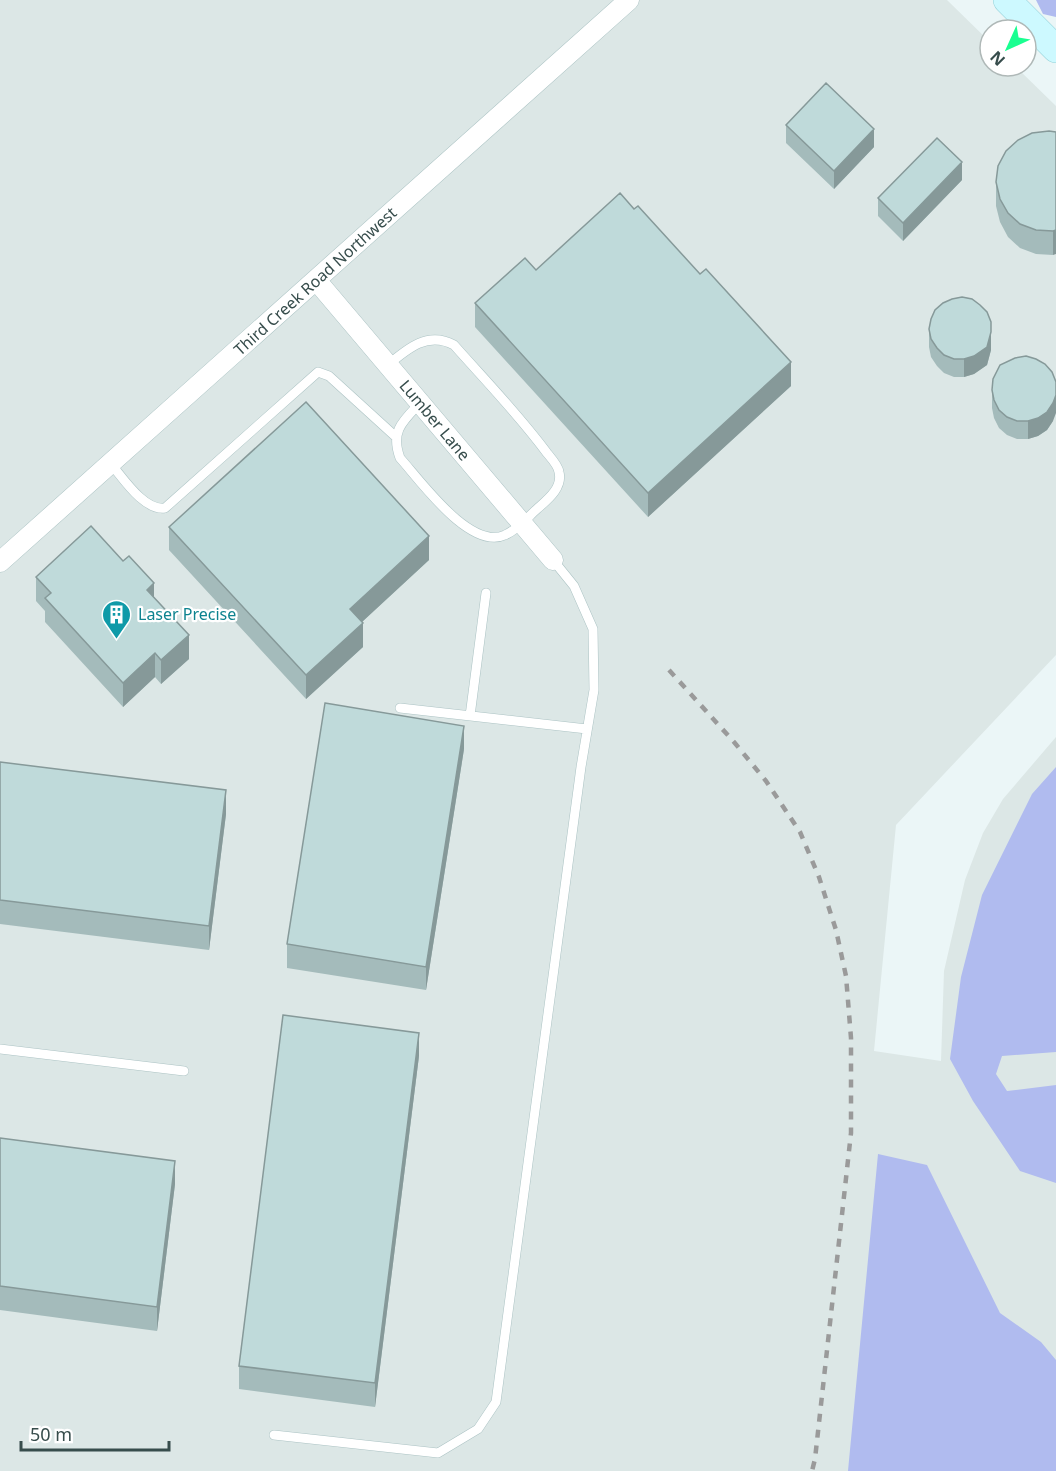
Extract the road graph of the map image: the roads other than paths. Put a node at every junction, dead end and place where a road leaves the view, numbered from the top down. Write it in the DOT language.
graph roads {
  1 [pos="629,0"];
  2 [pos="1007,0"];
  3 [pos="1056,49"];
  4 [pos="316,280"];
  5 [pos="388,365"];
  6 [pos="420,403"];
  7 [pos="396,437"];
  8 [pos="111,464"];
  9 [pos="522,523"];
  10 [pos="553,560"];
  11 [pos="0,562"];
  12 [pos="486,593"];
  13 [pos="400,708"];
  14 [pos="470,716"];
  15 [pos="587,729"];
  16 [pos="0,1049"];
  17 [pos="184,1071"];
  18 [pos="274,1435"];
  1 -- 4 [label="street, Third Creek Road Northwest"];
  2 -- 3 [label="main road"];
  4 -- 5 [label="street, Lumber Lane"];
  4 -- 8 [label="street, Third Creek Road Northwest"];
  5 -- 6 [label="street, Lumber Lane"];
  5 -- 9 [label="lane"];
  6 -- 7 [label="lane"];
  6 -- 9 [label="street, Lumber Lane"];
  7 -- 8 [label="lane"];
  7 -- 9 [label="lane"];
  8 -- 11 [label="street, Third Creek Road Northwest"];
  9 -- 10 [label="street, Lumber Lane"];
  10 -- 15 [label="lane"];
  12 -- 14 [label="lane"];
  13 -- 14 [label="lane"];
  14 -- 15 [label="lane"];
  15 -- 18 [label="lane"];
  16 -- 17 [label="lane"];
}
